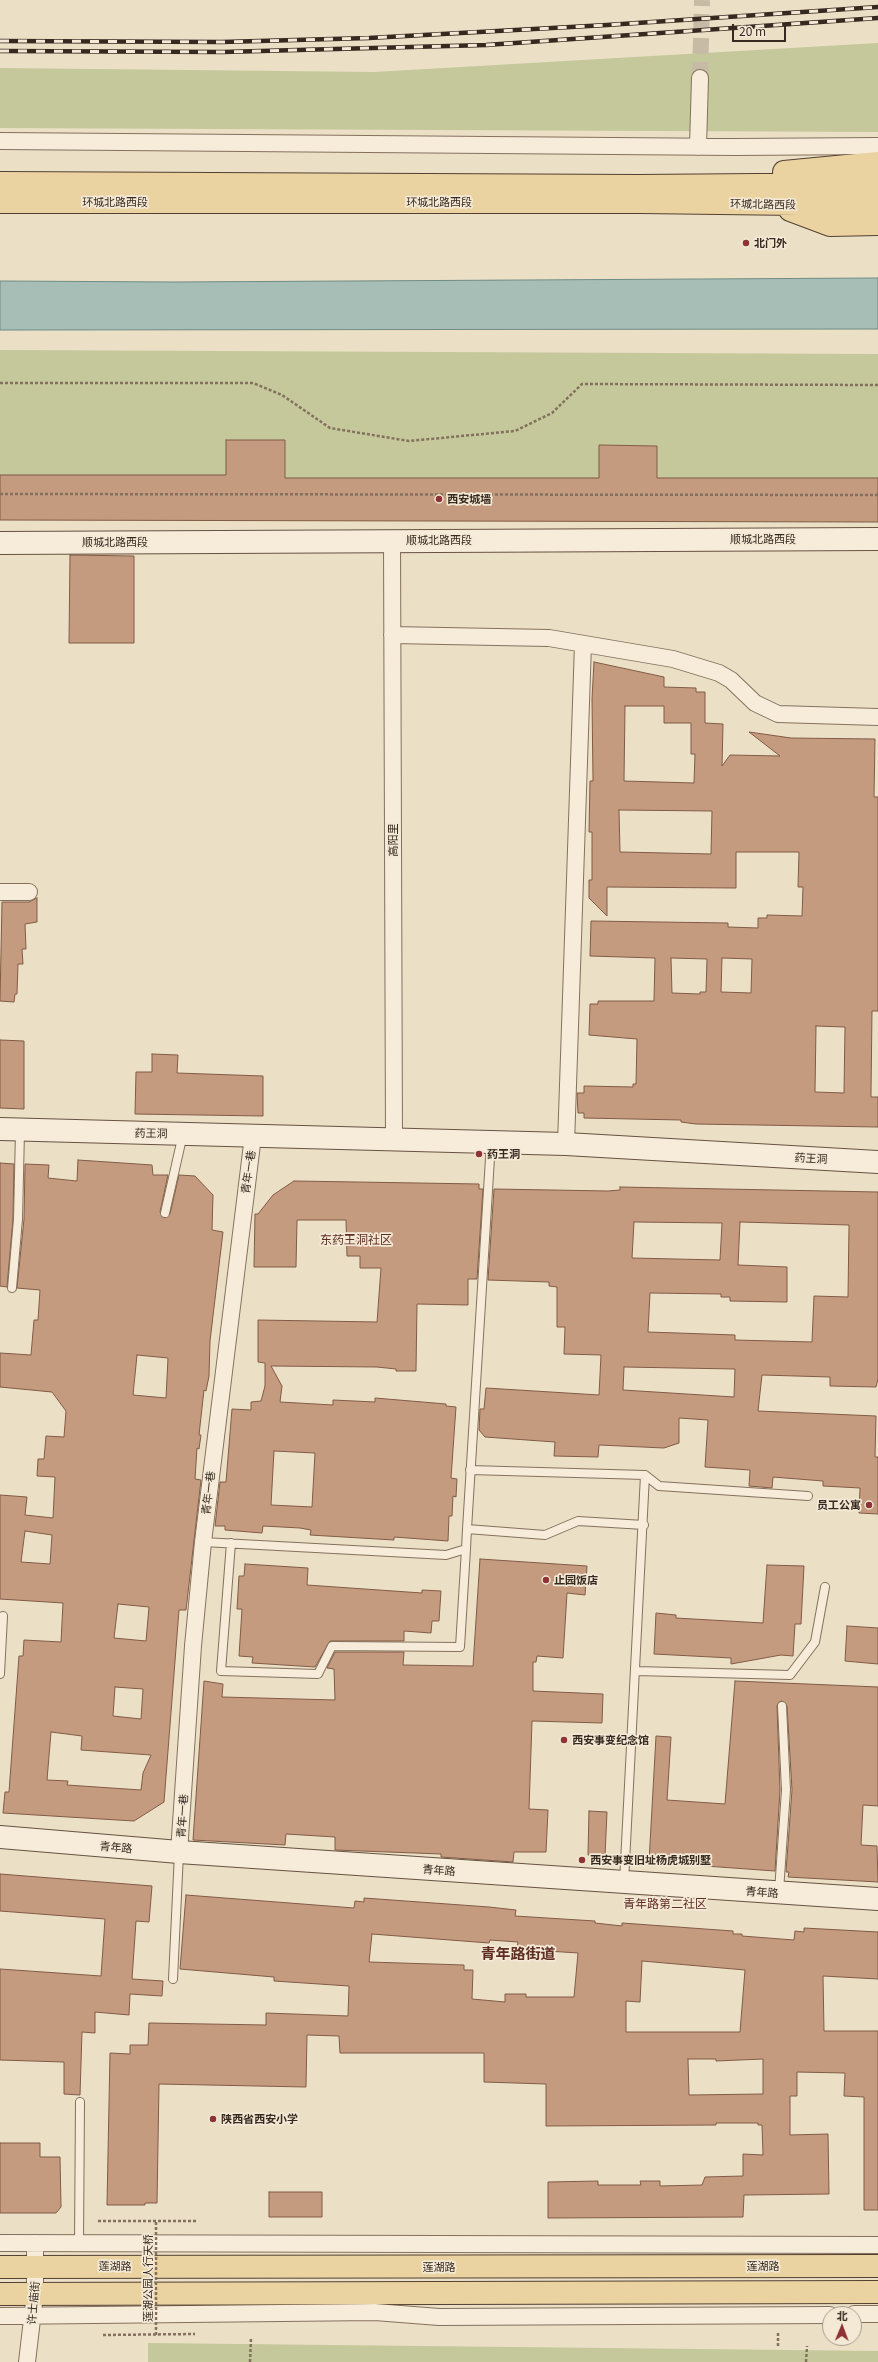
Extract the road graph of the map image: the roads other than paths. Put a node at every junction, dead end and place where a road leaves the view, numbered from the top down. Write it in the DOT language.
graph roads {
  1 [pos="700,78"];
  2 [pos="0,141"];
  3 [pos="878,146"];
  4 [pos="698,147"];
  5 [pos="878,163"];
  6 [pos="0,170"];
  7 [pos="0,183"];
  8 [pos="878,184"];
  9 [pos="638,186"];
  10 [pos="53,193"];
  11 [pos="0,202"];
  12 [pos="776,205"];
  13 [pos="878,205"];
  14 [pos="0,209"];
  15 [pos="878,224"];
  16 [pos="878,539"];
  17 [pos="392,540"];
  18 [pos="0,543"];
  19 [pos="392,635"];
  20 [pos="583,644"];
  21 [pos="878,717"];
  22 [pos="0,892"];
  23 [pos="29,892"];
  24 [pos="10,1129"];
  25 [pos="183,1134"];
  26 [pos="253,1136"];
  27 [pos="394,1140"];
  28 [pos="491,1142"];
  29 [pos="566,1144"];
  30 [pos="878,1162"];
  31 [pos="165,1213"];
  32 [pos="12,1288"];
  33 [pos="470,1470"];
  34 [pos="645,1475"];
  35 [pos="808,1496"];
  36 [pos="644,1525"];
  37 [pos="467,1529"];
  38 [pos="203,1542"];
  39 [pos="231,1543"];
  40 [pos="466,1549"];
  41 [pos="825,1587"];
  42 [pos="3,1616"];
  43 [pos="636,1671"];
  44 [pos="0,1674"];
  45 [pos="782,1706"];
  46 [pos="0,1837"];
  47 [pos="179,1852"];
  48 [pos="624,1883"];
  49 [pos="779,1894"];
  50 [pos="878,1899"];
  51 [pos="173,1980"];
  52 [pos="80,2102"];
  53 [pos="0,2243"];
  54 [pos="35,2243"];
  55 [pos="79,2243"];
  56 [pos="878,2245"];
  57 [pos="878,2266"];
  58 [pos="0,2267"];
  59 [pos="35,2268"];
  60 [pos="878,2292"];
  61 [pos="0,2294"];
  62 [pos="35,2294"];
  63 [pos="862,2314"];
  64 [pos="878,2314"];
  65 [pos="822,2315"];
  66 [pos="0,2316"];
  67 [pos="32,2316"];
  68 [pos="27,2362"];
  1 -- 4 [label="street"];
  2 -- 4 [label="street"];
  3 -- 4 [label="street"];
  5 -- 9 [label="main road"];
  6 -- 10 [label="main road"];
  7 -- 10 [label="main road, 环城北路西段"];
  8 -- 9 [label="main road, 环城北路西段"];
  9 -- 10 [label="main road, 环城北路西段"];
  10 -- 11 [label="main road, 环城北路西段"];
  10 -- 12 [label="main road, 环城北路西段"];
  10 -- 14 [label="main road"];
  12 -- 13 [label="main road, 环城北路西段"];
  12 -- 15 [label="main road"];
  16 -- 17 [label="street, 顺城北路西段"];
  17 -- 18 [label="street, 顺城北路西段"];
  17 -- 19 [label="street, 高阳里"];
  19 -- 20 [label="street"];
  19 -- 27 [label="street, 高阳里"];
  20 -- 21 [label="street"];
  20 -- 29 [label="street"];
  22 -- 23 [label="street"];
  24 -- 25 [label="street, 药王洞"];
  24 -- 32 [label="lane"];
  25 -- 26 [label="street, 药王洞"];
  25 -- 31 [label="lane"];
  26 -- 27 [label="street, 药王洞"];
  26 -- 38 [label="street, 青年一巷"];
  27 -- 28 [label="street, 药王洞"];
  28 -- 29 [label="street, 药王洞"];
  28 -- 33 [label="lane"];
  29 -- 30 [label="street, 药王洞"];
  33 -- 34 [label="lane"];
  33 -- 37 [label="lane"];
  34 -- 35 [label="lane"];
  34 -- 36 [label="lane"];
  36 -- 37 [label="lane"];
  36 -- 43 [label="lane"];
  37 -- 40 [label="lane"];
  38 -- 39 [label="lane"];
  38 -- 47 [label="street, 青年一巷"];
  39 -- 40 [label="lane"];
  39 -- 40 [label="lane"];
  41 -- 43 [label="lane"];
  42 -- 44 [label="lane"];
  43 -- 48 [label="lane"];
  45 -- 49 [label="lane"];
  46 -- 47 [label="street, 青年路"];
  47 -- 48 [label="street, 青年路"];
  47 -- 51 [label="lane"];
  48 -- 49 [label="street, 青年路"];
  49 -- 50 [label="street, 青年路"];
  52 -- 55 [label="lane"];
  53 -- 54 [label="street"];
  54 -- 55 [label="street"];
  54 -- 59 [label="street, 许士庙街"];
  55 -- 56 [label="street"];
  57 -- 59 [label="main road, 莲湖路"];
  58 -- 59 [label="main road, 莲湖路"];
  59 -- 62 [label="street, 许士庙街"];
  60 -- 62 [label="main road"];
  61 -- 62 [label="main road"];
  62 -- 67 [label="street, 许士庙街"];
  63 -- 64 [label="street"];
  65 -- 67 [label="street"];
  66 -- 67 [label="street"];
  67 -- 68 [label="street, 许士庙街"];
}
